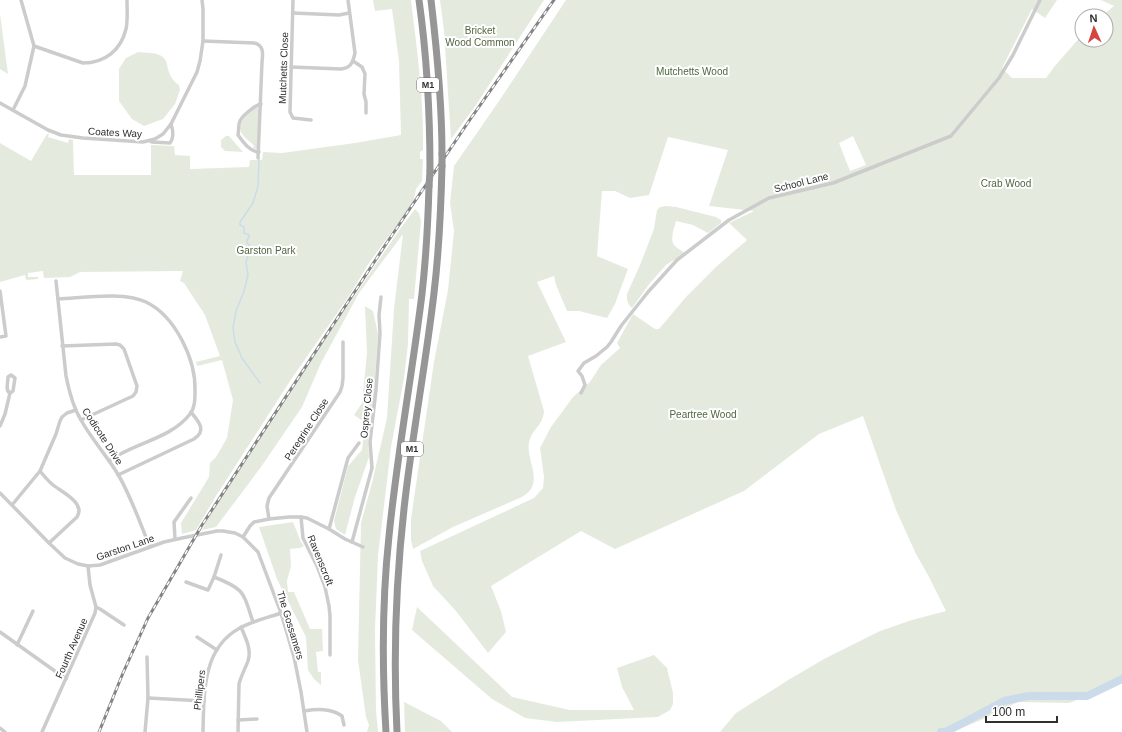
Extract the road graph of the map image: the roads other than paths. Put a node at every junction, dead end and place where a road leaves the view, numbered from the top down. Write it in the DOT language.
graph roads {
  1 [pos="21,0"];
  2 [pos="127,0"];
  3 [pos="202,0"];
  4 [pos="293,0"];
  5 [pos="348,0"];
  6 [pos="419,0"];
  7 [pos="431,0"];
  8 [pos="1040,0"];
  9 [pos="292,13"];
  10 [pos="349,13"];
  11 [pos="203,41"];
  12 [pos="34,46"];
  13 [pos="353,61"];
  14 [pos="291,67"];
  15 [pos="0,103"];
  16 [pos="261,104"];
  17 [pos="13,110"];
  18 [pos="366,113"];
  19 [pos="311,120"];
  20 [pos="171,124"];
  21 [pos="150,140"];
  22 [pos="259,152"];
  23 [pos="258,158"];
  24 [pos="56,281"];
  25 [pos="0,291"];
  26 [pos="381,297"];
  27 [pos="58,299"];
  28 [pos="0,337"];
  29 [pos="343,342"];
  30 [pos="62,346"];
  31 [pos="10,393"];
  32 [pos="581,393"];
  33 [pos="76,410"];
  34 [pos="191,412"];
  35 [pos="81,420"];
  36 [pos="0,426"];
  37 [pos="359,443"];
  38 [pos="109,461"];
  39 [pos="40,471"];
  40 [pos="118,475"];
  41 [pos="0,493"];
  42 [pos="191,498"];
  43 [pos="12,505"];
  44 [pos="301,517"];
  45 [pos="269,519"];
  46 [pos="329,529"];
  47 [pos="243,537"];
  48 [pos="175,539"];
  49 [pos="352,542"];
  50 [pos="49,543"];
  51 [pos="253,546"];
  52 [pos="150,547"];
  53 [pos="363,547"];
  54 [pos="221,556"];
  55 [pos="88,566"];
  56 [pos="214,577"];
  57 [pos="186,582"];
  58 [pos="96,607"];
  59 [pos="33,611"];
  60 [pos="281,613"];
  61 [pos="253,622"];
  62 [pos="124,625"];
  63 [pos="241,627"];
  64 [pos="0,632"];
  65 [pos="197,637"];
  66 [pos="17,644"];
  67 [pos="217,650"];
  68 [pos="330,655"];
  69 [pos="147,657"];
  70 [pos="66,679"];
  71 [pos="148,698"];
  72 [pos="204,701"];
  73 [pos="304,711"];
  74 [pos="257,719"];
  75 [pos="238,720"];
  76 [pos="344,725"];
  77 [pos="0,728"];
  78 [pos="5,732"];
  79 [pos="42,732"];
  80 [pos="145,732"];
  81 [pos="203,732"];
  82 [pos="238,732"];
  83 [pos="307,732"];
  84 [pos="386,732"];
  85 [pos="397,732"];
  1 -- 12 [label="street"];
  2 -- 12 [label="street"];
  3 -- 11 [label="street, Coates Way"];
  4 -- 9 [label="street, Mutchetts Close"];
  5 -- 10 [label="street"];
  6 -- 84 [label="highway, M1, bridge"];
  7 -- 85 [label="highway, M1, bridge"];
  8 -- 32 [label="street, School Lane"];
  9 -- 10 [label="street"];
  9 -- 14 [label="street, Mutchetts Close"];
  10 -- 13 [label="street"];
  11 -- 16 [label="street"];
  11 -- 20 [label="street, Coates Way"];
  12 -- 17 [label="street"];
  13 -- 14 [label="street"];
  13 -- 18 [label="street"];
  14 -- 19 [label="street, Mutchetts Close"];
  15 -- 17 [label="street, Coates Way"];
  16 -- 22 [label="street"];
  16 -- 22 [label="street"];
  17 -- 21 [label="street, Coates Way"];
  20 -- 21 [label="street, Coates Way"];
  20 -- 21 [label="street"];
  22 -- 23 [label="street"];
  24 -- 27 [label="street, Codicote Drive"];
  25 -- 28 [label="street"];
  26 -- 49 [label="street, Osprey Close"];
  27 -- 30 [label="street, Codicote Drive"];
  27 -- 34 [label="street"];
  29 -- 45 [label="street, Peregrine Close"];
  30 -- 33 [label="street, Codicote Drive"];
  30 -- 35 [label="street"];
  31 -- 36 [label="street"];
  33 -- 35 [label="street, Codicote Drive"];
  33 -- 39 [label="street"];
  34 -- 38 [label="street"];
  34 -- 40 [label="street"];
  35 -- 38 [label="street, Codicote Drive"];
  37 -- 46 [label="street"];
  38 -- 40 [label="street, Codicote Drive"];
  39 -- 43 [label="street"];
  39 -- 50 [label="street"];
  40 -- 52 [label="street, Codicote Drive"];
  41 -- 43 [label="street, Garston Lane"];
  42 -- 48 [label="street"];
  43 -- 50 [label="street, Garston Lane"];
  44 -- 45 [label="street"];
  44 -- 46 [label="street"];
  44 -- 68 [label="street, Ravenscroft"];
  45 -- 47 [label="street"];
  46 -- 49 [label="street"];
  47 -- 48 [label="street, Garston Lane"];
  47 -- 51 [label="street, Garston Lane"];
  48 -- 52 [label="street, Garston Lane"];
  49 -- 53 [label="street"];
  50 -- 55 [label="street, Garston Lane"];
  51 -- 60 [label="street, The Gossamers"];
  52 -- 55 [label="street, Garston Lane"];
  54 -- 56 [label="street"];
  55 -- 58 [label="street, Fourth Avenue"];
  56 -- 57 [label="street"];
  56 -- 61 [label="street"];
  58 -- 62 [label="street"];
  58 -- 70 [label="street, Fourth Avenue"];
  59 -- 66 [label="street"];
  60 -- 61 [label="street, Phillipers"];
  60 -- 73 [label="street, The Gossamers"];
  61 -- 63 [label="street, Phillipers"];
  63 -- 67 [label="street, Phillipers"];
  63 -- 75 [label="street"];
  64 -- 66 [label="street"];
  65 -- 67 [label="street"];
  66 -- 70 [label="street"];
  67 -- 72 [label="street, Phillipers"];
  69 -- 71 [label="street"];
  70 -- 79 [label="street, Fourth Avenue"];
  71 -- 72 [label="street"];
  71 -- 80 [label="street"];
  72 -- 81 [label="street, Phillipers"];
  73 -- 76 [label="street"];
  73 -- 83 [label="street, The Gossamers"];
  74 -- 75 [label="street"];
  75 -- 82 [label="street"];
  77 -- 78 [label="street"];
}
